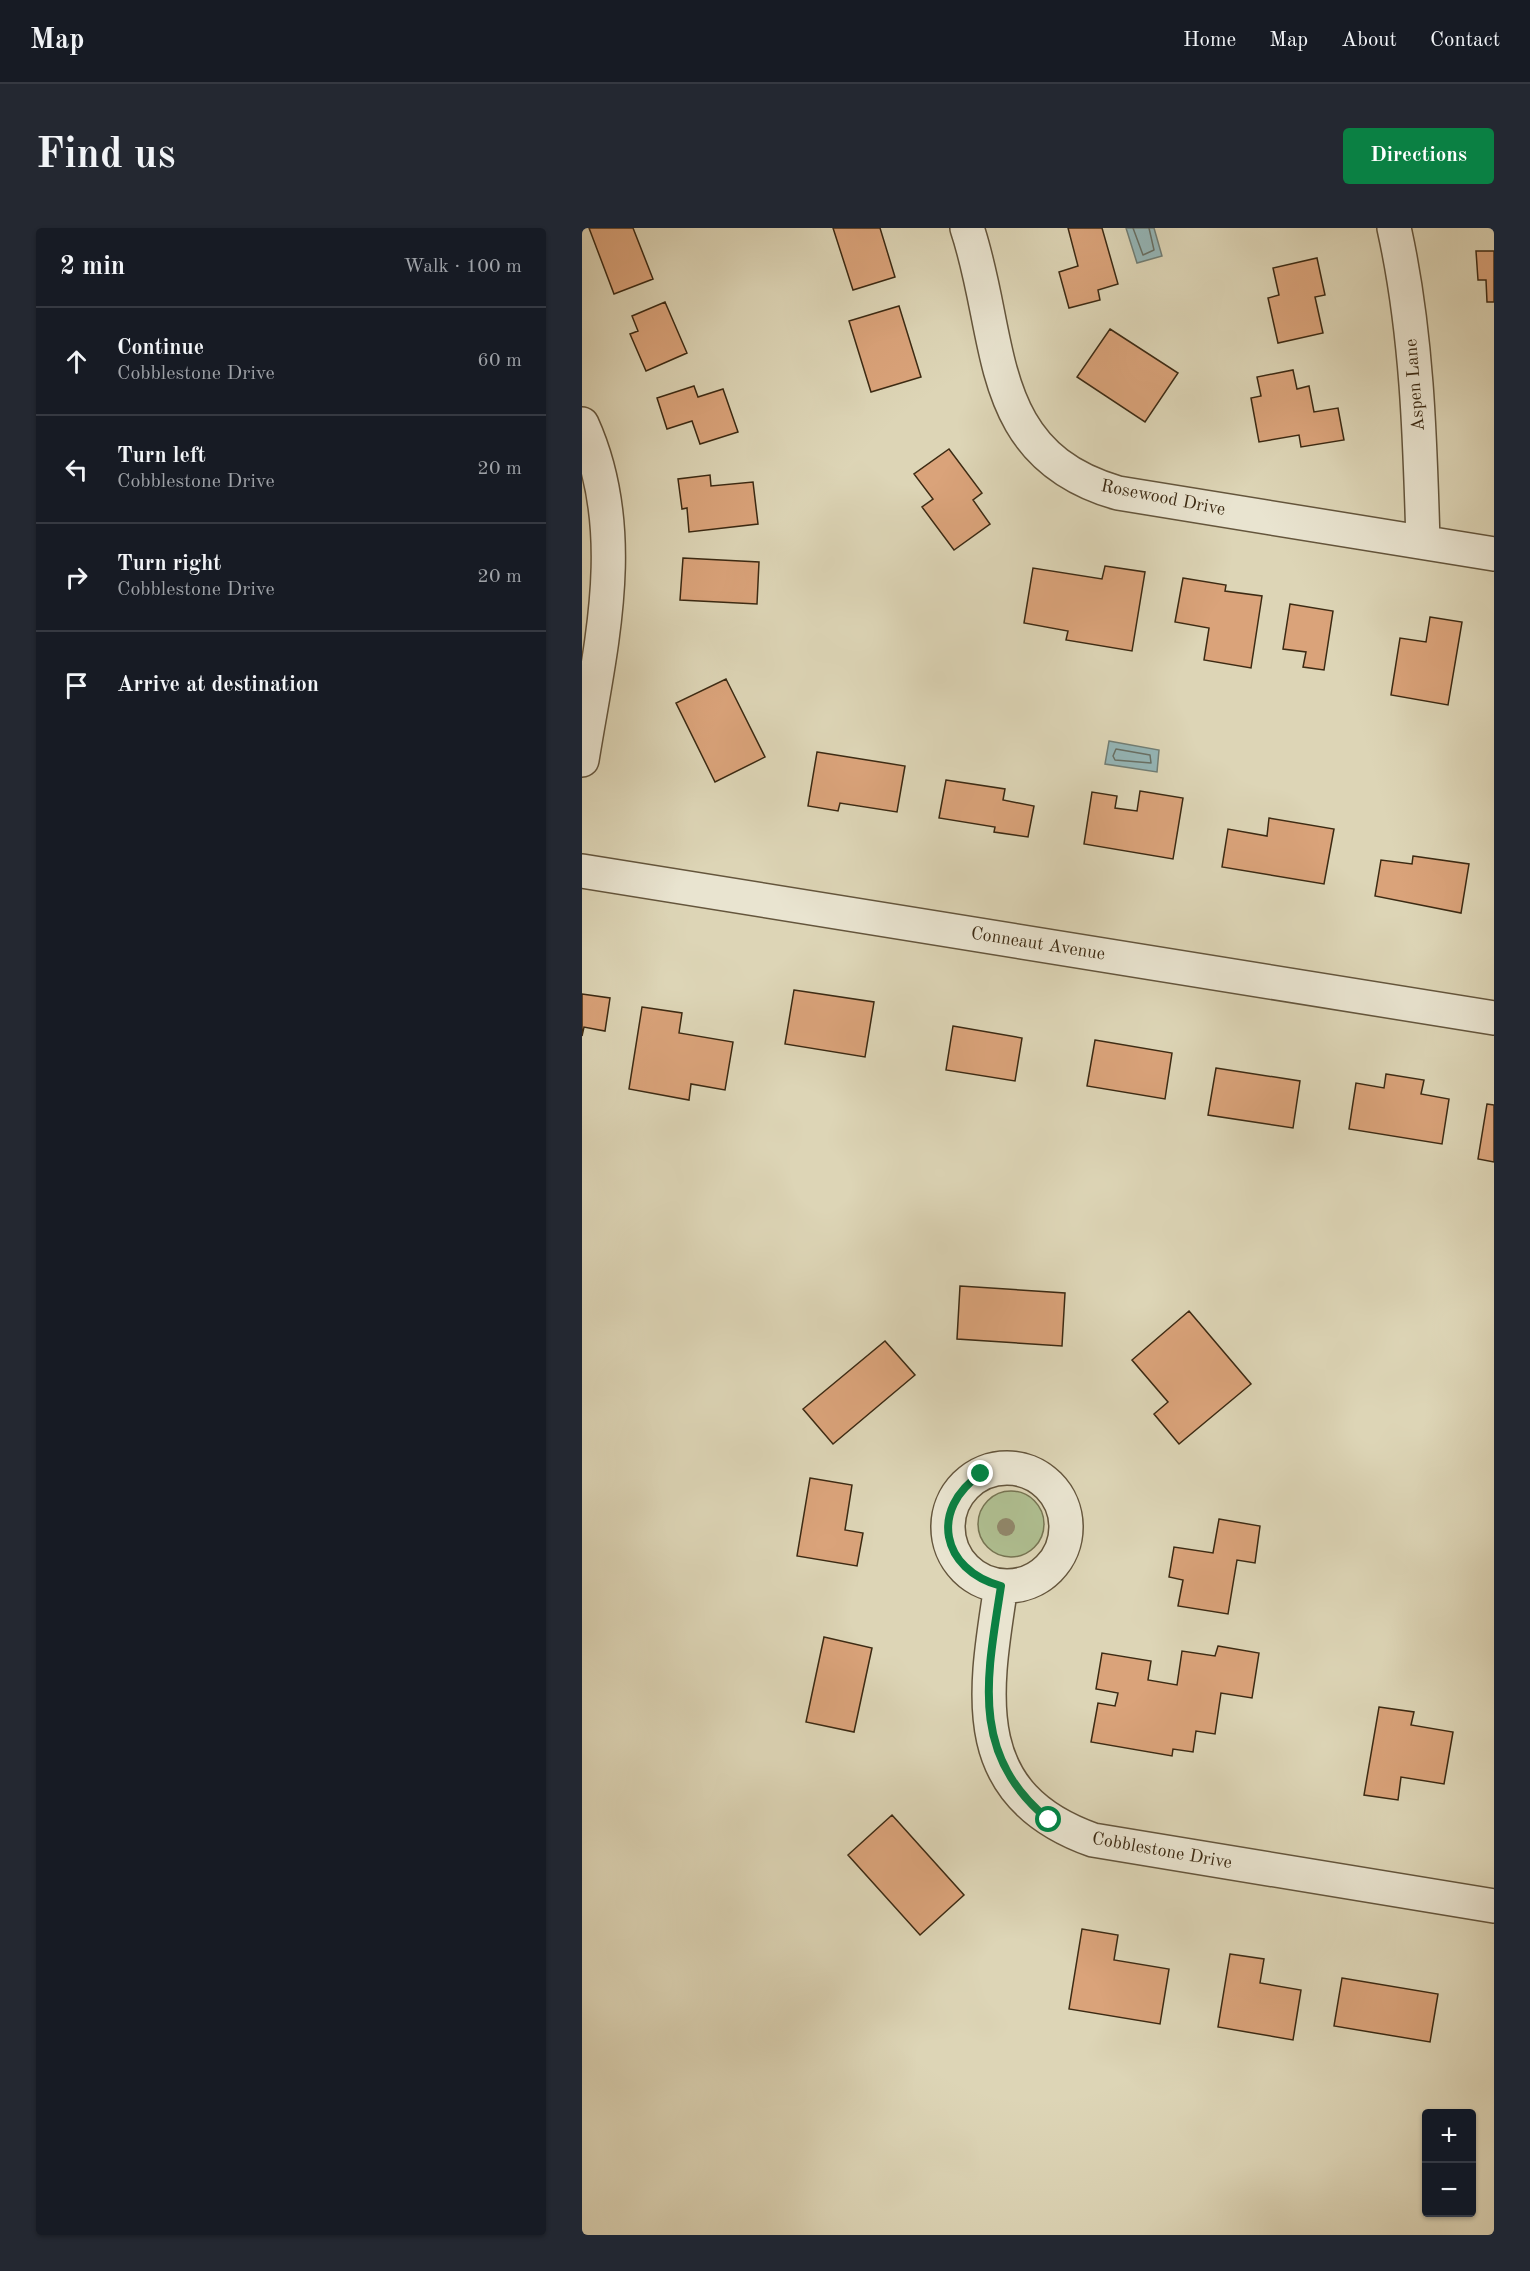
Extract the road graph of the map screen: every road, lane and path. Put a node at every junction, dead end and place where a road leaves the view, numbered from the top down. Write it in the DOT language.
graph roads {
  1 [pos="967,228"];
  2 [pos="1394,228"];
  3 [pos="582,424"];
  4 [pos="1423,542"];
  5 [pos="1494,554"];
  6 [pos="582,760"];
  7 [pos="582,871"];
  8 [pos="1494,1018"];
  9 [pos="1001,1586"];
  10 [pos="1494,1906"];
  1 -- 4 [label="street, Rosewood Drive"];
  2 -- 4 [label="street, Aspen Lane"];
  3 -- 6 [label="street"];
  4 -- 5 [label="street, Rosewood Drive"];
  7 -- 8 [label="street, Conneaut Avenue"];
  9 -- 10 [label="street, Cobblestone Drive"];
}
